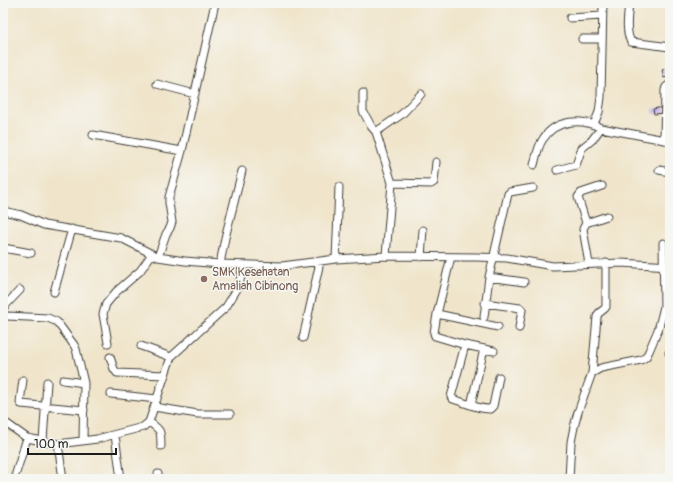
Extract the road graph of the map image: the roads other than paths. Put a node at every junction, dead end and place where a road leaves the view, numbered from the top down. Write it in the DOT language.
graph roads {
  1 [pos="215,3"];
  2 [pos="603,3"];
  3 [pos="629,3"];
  4 [pos="602,16"];
  5 [pos="570,18"];
  6 [pos="582,39"];
  7 [pos="602,39"];
  8 [pos="670,47"];
  9 [pos="156,84"];
  10 [pos="670,84"];
  11 [pos="363,93"];
  12 [pos="195,94"];
  13 [pos="421,94"];
  14 [pos="594,124"];
  15 [pos="602,128"];
  16 [pos="376,132"];
  17 [pos="93,135"];
  18 [pos="667,140"];
  19 [pos="182,151"];
  20 [pos="436,162"];
  21 [pos="534,165"];
  22 [pos="557,170"];
  23 [pos="659,170"];
  24 [pos="242,171"];
  25 [pos="670,172"];
  26 [pos="392,183"];
  27 [pos="602,186"];
  28 [pos="339,187"];
  29 [pos="533,188"];
  30 [pos="4,213"];
  31 [pos="607,216"];
  32 [pos="586,223"];
  33 [pos="72,230"];
  34 [pos="423,230"];
  35 [pos="663,242"];
  36 [pos="3,248"];
  37 [pos="31,253"];
  38 [pos="155,256"];
  39 [pos="386,256"];
  40 [pos="421,257"];
  41 [pos="451,257"];
  42 [pos="494,258"];
  43 [pos="336,259"];
  44 [pos="320,262"];
  45 [pos="606,263"];
  46 [pos="220,264"];
  47 [pos="589,264"];
  48 [pos="243,265"];
  49 [pos="667,266"];
  50 [pos="490,277"];
  51 [pos="524,282"];
  52 [pos="20,290"];
  53 [pos="54,292"];
  54 [pos="485,303"];
  55 [pos="3,308"];
  56 [pos="437,314"];
  57 [pos="3,315"];
  58 [pos="484,317"];
  59 [pos="498,327"];
  60 [pos="519,328"];
  61 [pos="303,338"];
  62 [pos="108,343"];
  63 [pos="465,345"];
  64 [pos="141,346"];
  65 [pos="484,349"];
  66 [pos="494,351"];
  67 [pos="172,356"];
  68 [pos="110,357"];
  69 [pos="592,373"];
  70 [pos="165,375"];
  71 [pos="499,377"];
  72 [pos="23,380"];
  73 [pos="63,380"];
  74 [pos="46,382"];
  75 [pos="84,383"];
  76 [pos="111,394"];
  77 [pos="157,399"];
  78 [pos="471,404"];
  79 [pos="46,406"];
  80 [pos="154,408"];
  81 [pos="84,410"];
  82 [pos="230,414"];
  83 [pos="3,421"];
  84 [pos="149,422"];
  85 [pos="115,435"];
  86 [pos="27,438"];
  87 [pos="43,441"];
  88 [pos="83,441"];
  89 [pos="58,444"];
  90 [pos="161,446"];
  91 [pos="16,473"];
  92 [pos="63,479"];
  93 [pos="121,479"];
  94 [pos="569,479"];
  1 -- 12 [label="street"];
  2 -- 4 [label="street"];
  3 -- 8 [label="street"];
  4 -- 5 [label="street"];
  4 -- 7 [label="street"];
  6 -- 7 [label="street"];
  7 -- 14 [label="street"];
  9 -- 12 [label="street"];
  10 -- 18 [label="street"];
  11 -- 16 [label="street"];
  12 -- 19 [label="street"];
  13 -- 16 [label="street"];
  14 -- 15 [label="street"];
  14 -- 21 [label="street"];
  15 -- 18 [label="street"];
  15 -- 22 [label="street"];
  16 -- 26 [label="street"];
  17 -- 19 [label="street"];
  19 -- 38 [label="street"];
  20 -- 26 [label="street"];
  23 -- 25 [label="street"];
  24 -- 46 [label="street"];
  26 -- 39 [label="street"];
  27 -- 32 [label="street"];
  28 -- 43 [label="street"];
  29 -- 42 [label="street"];
  30 -- 33 [label="street"];
  31 -- 32 [label="street"];
  32 -- 47 [label="street"];
  33 -- 38 [label="street"];
  33 -- 53 [label="street"];
  34 -- 40 [label="street"];
  35 -- 49 [label="street"];
  36 -- 37 [label="street"];
  38 -- 46 [label="street"];
  38 -- 62 [label="street"];
  39 -- 40 [label="street"];
  39 -- 43 [label="street"];
  40 -- 41 [label="street"];
  41 -- 42 [label="street"];
  41 -- 56 [label="street"];
  42 -- 47 [label="street"];
  42 -- 50 [label="street"];
  43 -- 44 [label="street"];
  44 -- 48 [label="street"];
  44 -- 61 [label="street"];
  45 -- 47 [label="street"];
  45 -- 49 [label="street"];
  45 -- 69 [label="street"];
  46 -- 48 [label="street"];
  48 -- 67 [label="street"];
  49 -- 69 [label="street"];
  50 -- 51 [label="street"];
  50 -- 54 [label="street"];
  52 -- 55 [label="street"];
  54 -- 58 [label="street"];
  54 -- 60 [label="street"];
  56 -- 59 [label="street"];
  56 -- 63 [label="street"];
  57 -- 75 [label="street"];
  63 -- 65 [label="street"];
  63 -- 78 [label="street"];
  64 -- 67 [label="street"];
  65 -- 66 [label="street"];
  65 -- 78 [label="street"];
  67 -- 70 [label="street"];
  68 -- 70 [label="street"];
  69 -- 94 [label="street"];
  70 -- 77 [label="street"];
  71 -- 78 [label="street"];
  72 -- 79 [label="street"];
  73 -- 75 [label="street"];
  74 -- 79 [label="street"];
  75 -- 81 [label="street"];
  76 -- 77 [label="street"];
  77 -- 80 [label="street"];
  79 -- 81 [label="street"];
  79 -- 87 [label="street"];
  80 -- 82 [label="street"];
  80 -- 84 [label="street"];
  81 -- 88 [label="street"];
  83 -- 86 [label="street"];
  84 -- 85 [label="street"];
  84 -- 90 [label="street"];
  85 -- 88 [label="street"];
  85 -- 93 [label="street"];
  86 -- 87 [label="street"];
  86 -- 91 [label="street"];
  87 -- 89 [label="street"];
  88 -- 89 [label="street"];
  89 -- 92 [label="street"];
}
